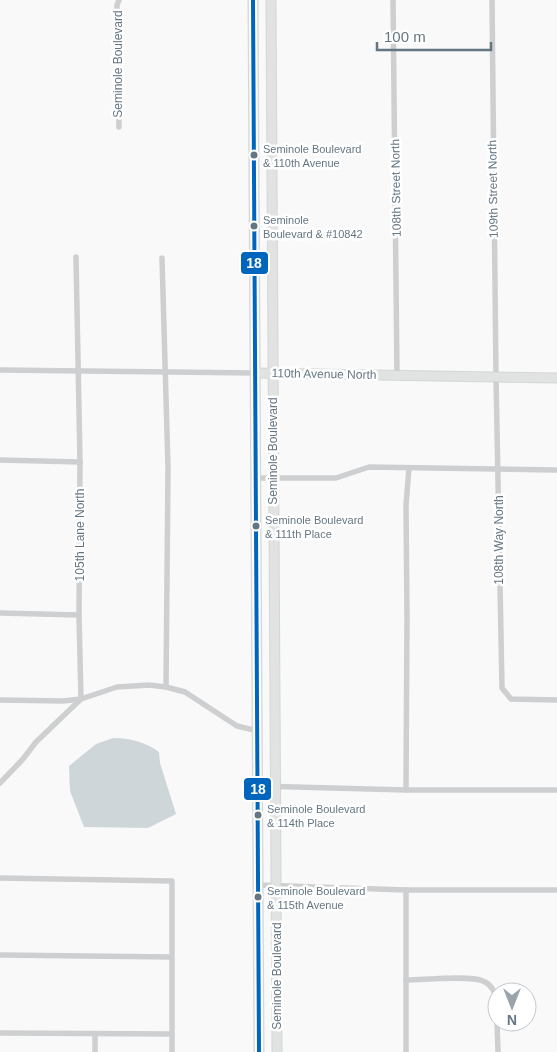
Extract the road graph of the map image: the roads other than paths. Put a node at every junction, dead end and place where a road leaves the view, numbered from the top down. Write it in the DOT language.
graph roads {
  1 [pos="119,0"];
  2 [pos="253,0"];
  3 [pos="271,0"];
  4 [pos="393,0"];
  5 [pos="492,0"];
  6 [pos="119,128"];
  7 [pos="76,257"];
  8 [pos="162,258"];
  9 [pos="0,370"];
  10 [pos="78,371"];
  11 [pos="165,372"];
  12 [pos="257,373"];
  13 [pos="273,373"];
  14 [pos="397,375"];
  15 [pos="496,377"];
  16 [pos="557,378"];
  17 [pos="0,460"];
  18 [pos="80,462"];
  19 [pos="408,468"];
  20 [pos="499,470"];
  21 [pos="557,470"];
  22 [pos="257,478"];
  23 [pos="274,478"];
  24 [pos="0,613"];
  25 [pos="79,615"];
  26 [pos="166,686"];
  27 [pos="81,699"];
  28 [pos="0,700"];
  29 [pos="557,700"];
  30 [pos="258,731"];
  31 [pos="0,783"];
  32 [pos="258,786"];
  33 [pos="275,787"];
  34 [pos="406,790"];
  35 [pos="557,790"];
  36 [pos="0,878"];
  37 [pos="258,885"];
  38 [pos="276,886"];
  39 [pos="406,890"];
  40 [pos="557,890"];
  41 [pos="0,955"];
  42 [pos="171,957"];
  43 [pos="406,980"];
  44 [pos="487,985"];
  45 [pos="497,1032"];
  46 [pos="0,1033"];
  47 [pos="95,1034"];
  48 [pos="172,1034"];
  49 [pos="259,1038"];
  50 [pos="277,1038"];
  51 [pos="95,1052"];
  52 [pos="172,1052"];
  53 [pos="259,1052"];
  54 [pos="277,1052"];
  55 [pos="406,1052"];
  56 [pos="498,1052"];
  1 -- 6 [label="street, Seminole Boulevard"];
  2 -- 12 [label="main road, Seminole Boulevard"];
  3 -- 13 [label="main road, Seminole Boulevard"];
  4 -- 14 [label="street, 108th Street North"];
  5 -- 15 [label="street, 109th Street North"];
  7 -- 10 [label="street, 105th Lane North"];
  8 -- 11 [label="street"];
  9 -- 10 [label="street, 110th Avenue North"];
  10 -- 11 [label="street, 110th Avenue North"];
  10 -- 18 [label="street, 105th Lane North"];
  11 -- 12 [label="street, 110th Avenue North"];
  11 -- 26 [label="street"];
  12 -- 13 [label="main road, 110th Avenue North"];
  12 -- 22 [label="main road, Seminole Boulevard"];
  13 -- 14 [label="main road, 110th Avenue North"];
  13 -- 23 [label="main road, Seminole Boulevard"];
  14 -- 15 [label="main road, 110th Avenue North"];
  15 -- 16 [label="main road, 110th Avenue North"];
  15 -- 20 [label="street, 108th Way North"];
  17 -- 18 [label="street"];
  18 -- 25 [label="street, 105th Lane North"];
  19 -- 20 [label="street"];
  19 -- 23 [label="street"];
  19 -- 34 [label="street"];
  20 -- 21 [label="street"];
  20 -- 29 [label="street, 108th Way North"];
  22 -- 23 [label="street"];
  22 -- 30 [label="main road, Seminole Boulevard"];
  23 -- 33 [label="main road, Seminole Boulevard"];
  24 -- 25 [label="street"];
  25 -- 27 [label="street, 105th Lane North"];
  26 -- 27 [label="street"];
  26 -- 30 [label="street"];
  27 -- 28 [label="street"];
  27 -- 31 [label="street"];
  30 -- 32 [label="main road, Seminole Boulevard"];
  32 -- 33 [label="street"];
  32 -- 37 [label="main road, Seminole Boulevard"];
  33 -- 34 [label="street"];
  33 -- 38 [label="main road, Seminole Boulevard"];
  34 -- 35 [label="street"];
  36 -- 42 [label="street"];
  37 -- 38 [label="street"];
  37 -- 49 [label="main road, Seminole Boulevard"];
  38 -- 39 [label="street"];
  38 -- 50 [label="main road, Seminole Boulevard"];
  39 -- 40 [label="street"];
  39 -- 43 [label="street"];
  41 -- 42 [label="street"];
  42 -- 48 [label="street"];
  43 -- 44 [label="street"];
  43 -- 55 [label="street"];
  45 -- 56 [label="street"];
  46 -- 47 [label="street"];
  47 -- 48 [label="street"];
  47 -- 51 [label="street"];
  48 -- 52 [label="street"];
  49 -- 50 [label="main road"];
  49 -- 53 [label="main road, Seminole Boulevard"];
  50 -- 54 [label="main road, Seminole Boulevard"];
}
